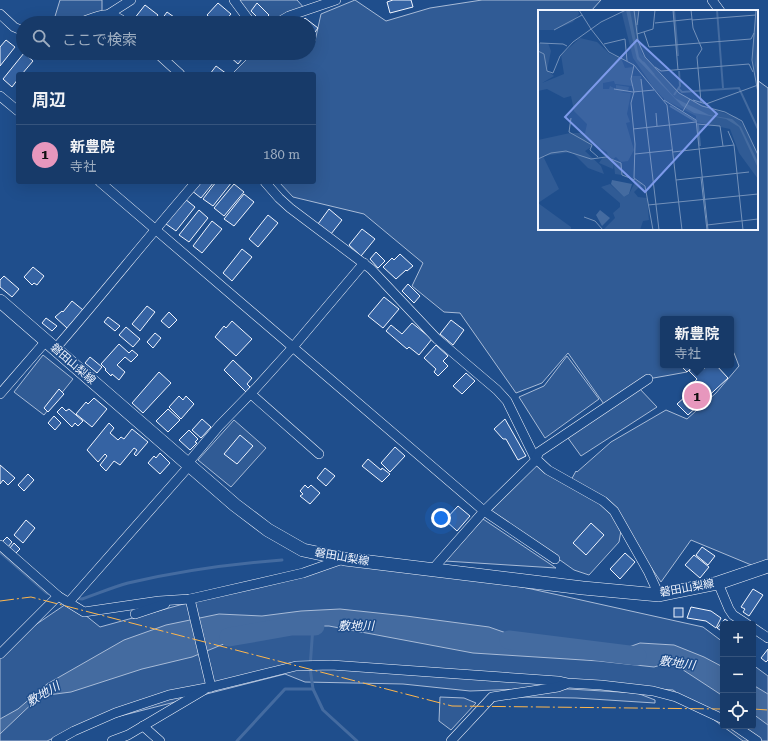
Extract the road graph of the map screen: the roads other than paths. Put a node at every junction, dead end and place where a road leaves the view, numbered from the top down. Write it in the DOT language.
graph roads {
  1 [pos="131,0"];
  2 [pos="234,0"];
  3 [pos="336,0"];
  4 [pos="712,0"];
  5 [pos="719,10"];
  6 [pos="0,14"];
  7 [pos="109,14"];
  8 [pos="102,16"];
  9 [pos="116,16"];
  10 [pos="246,16"];
  11 [pos="289,16"];
  12 [pos="16,28"];
  13 [pos="165,60"];
  14 [pos="178,72"];
  15 [pos="0,96"];
  16 [pos="16,109"];
  17 [pos="102,184"];
  18 [pos="194,184"];
  19 [pos="267,184"];
  20 [pos="155,229"];
  21 [pos="364,263"];
  22 [pos="0,302"];
  23 [pos="51,345"];
  24 [pos="293,347"];
  25 [pos="648,380"];
  26 [pos="0,394"];
  27 [pos="251,394"];
  28 [pos="319,454"];
  29 [pos="535,458"];
  30 [pos="189,464"];
  31 [pos="484,512"];
  32 [pos="0,545"];
  33 [pos="345,559"];
  34 [pos="555,559"];
  35 [pos="768,566"];
  36 [pos="432,570"];
  37 [pos="718,583"];
  38 [pos="659,595"];
  39 [pos="58,596"];
  40 [pos="178,599"];
  41 [pos="69,602"];
  42 [pos="190,602"];
  43 [pos="135,614"];
  44 [pos="742,621"];
  45 [pos="756,630"];
  46 [pos="768,638"];
  47 [pos="0,654"];
  48 [pos="210,683"];
  49 [pos="568,683"];
  50 [pos="720,718"];
  51 [pos="143,726"];
  52 [pos="739,729"];
  53 [pos="56,741"];
  54 [pos="112,741"];
  55 [pos="160,741"];
  56 [pos="451,741"];
  57 [pos="757,741"];
  1 -- 7 [label="street"];
  2 -- 10 [label="street"];
  3 -- 11 [label="street"];
  4 -- 5 [label="street"];
  6 -- 12 [label="street"];
  7 -- 8 [label="street"];
  7 -- 9 [label="street"];
  13 -- 14 [label="street"];
  15 -- 16 [label="street"];
  17 -- 20 [label="street"];
  18 -- 20 [label="street"];
  19 -- 21 [label="street"];
  20 -- 23 [label="street"];
  20 -- 24 [label="street"];
  21 -- 24 [label="street"];
  21 -- 29 [label="street"];
  22 -- 23 [label="main road, 磐田山梨線"];
  23 -- 26 [label="street"];
  23 -- 30 [label="main road, 磐田山梨線"];
  24 -- 27 [label="street"];
  24 -- 31 [label="street"];
  25 -- 29 [label="street"];
  27 -- 28 [label="street"];
  27 -- 30 [label="street"];
  29 -- 31 [label="street"];
  29 -- 38 [label="street"];
  30 -- 33 [label="main road, 磐田山梨線"];
  30 -- 41 [label="street"];
  31 -- 34 [label="street"];
  31 -- 36 [label="street"];
  32 -- 39 [label="street"];
  33 -- 36 [label="main road, 磐田山梨線"];
  33 -- 42 [label="street"];
  35 -- 37 [label="main road, 磐田山梨線"];
  36 -- 38 [label="main road, 磐田山梨線"];
  37 -- 38 [label="main road, 磐田山梨線"];
  37 -- 44 [label="street"];
  39 -- 41 [label="street"];
  39 -- 47 [label="street"];
  40 -- 41 [label="street"];
  40 -- 42 [label="street"];
  40 -- 43 [label="street"];
  42 -- 48 [label="street"];
  45 -- 46 [label="street"];
  48 -- 49 [label="street"];
  48 -- 51 [label="street"];
  48 -- 53 [label="street"];
  49 -- 50 [label="street"];
  49 -- 56 [label="street"];
  51 -- 54 [label="street"];
  51 -- 55 [label="street"];
  52 -- 57 [label="street"];
}
